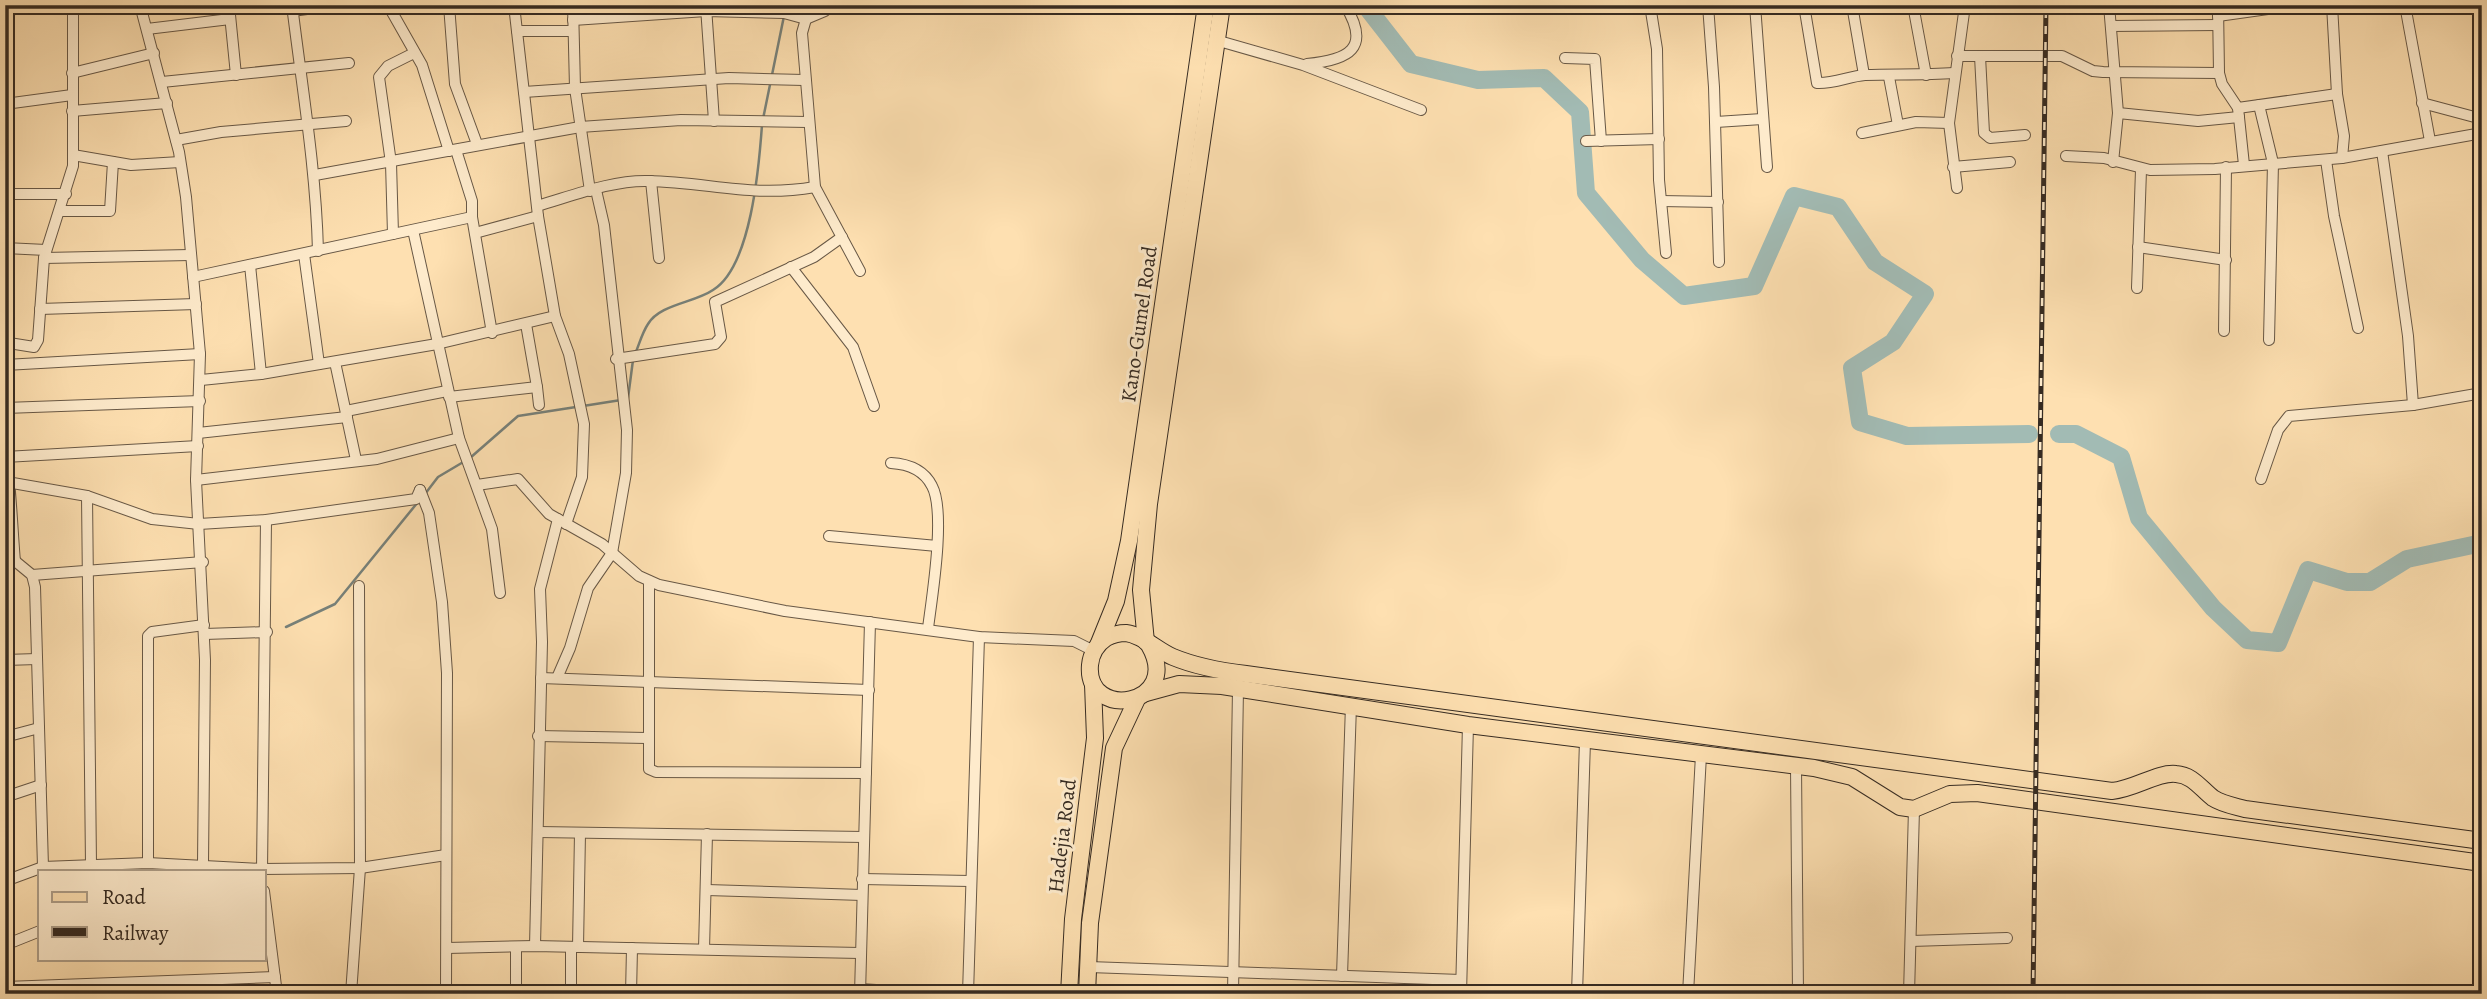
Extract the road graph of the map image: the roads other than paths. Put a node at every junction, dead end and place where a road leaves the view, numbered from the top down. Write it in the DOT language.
graph roads {
  1 [pos="58,5"];
  2 [pos="73,5"];
  3 [pos="140,5"];
  4 [pos="229,5"];
  5 [pos="337,5"];
  6 [pos="388,5"];
  7 [pos="449,5"];
  8 [pos="461,5"];
  9 [pos="573,5"];
  10 [pos="829,5"];
  11 [pos="1206,5"];
  12 [pos="1222,5"];
  13 [pos="1345,5"];
  14 [pos="1650,5"];
  15 [pos="1708,5"];
  16 [pos="1755,5"];
  17 [pos="1804,5"];
  18 [pos="1852,5"];
  19 [pos="1913,5"];
  20 [pos="1965,5"];
  21 [pos="2109,5"];
  22 [pos="2297,5"];
  23 [pos="2332,5"];
  24 [pos="2405,5"];
  25 [pos="514,6"];
  26 [pos="2270,7"];
  27 [pos="292,8"];
  28 [pos="706,8"];
  29 [pos="5,10"];
  30 [pos="2218,16"];
  31 [pos="230,19"];
  32 [pos="806,19"];
  33 [pos="573,25"];
  34 [pos="2111,26"];
  35 [pos="147,29"];
  36 [pos="517,31"];
  37 [pos="1219,41"];
  38 [pos="154,53"];
  39 [pos="414,53"];
  40 [pos="1957,56"];
  41 [pos="1980,56"];
  42 [pos="1565,58"];
  43 [pos="349,63"];
  44 [pos="1303,65"];
  45 [pos="301,66"];
  46 [pos="2115,72"];
  47 [pos="2219,72"];
  48 [pos="72,73"];
  49 [pos="1954,73"];
  50 [pos="236,75"];
  51 [pos="1864,75"];
  52 [pos="1926,75"];
  53 [pos="1889,77"];
  54 [pos="712,79"];
  55 [pos="804,80"];
  56 [pos="162,82"];
  57 [pos="575,88"];
  58 [pos="524,92"];
  59 [pos="2337,94"];
  60 [pos="72,95"];
  61 [pos="167,103"];
  62 [pos="2422,103"];
  63 [pos="5,104"];
  64 [pos="2259,105"];
  65 [pos="1421,110"];
  66 [pos="72,111"];
  67 [pos="2118,113"];
  68 [pos="2238,113"];
  69 [pos="1762,119"];
  70 [pos="2482,119"];
  71 [pos="346,121"];
  72 [pos="714,121"];
  73 [pos="808,122"];
  74 [pos="1716,122"];
  75 [pos="1950,123"];
  76 [pos="305,124"];
  77 [pos="1898,125"];
  78 [pos="580,127"];
  79 [pos="1863,133"];
  80 [pos="2482,133"];
  81 [pos="527,135"];
  82 [pos="2025,135"];
  83 [pos="1659,139"];
  84 [pos="176,141"];
  85 [pos="1586,141"];
  86 [pos="1601,141"];
  87 [pos="2430,141"];
  88 [pos="477,144"];
  89 [pos="1195,144"];
  90 [pos="452,150"];
  91 [pos="2382,151"];
  92 [pos="73,155"];
  93 [pos="2066,156"];
  94 [pos="2342,158"];
  95 [pos="2326,160"];
  96 [pos="113,162"];
  97 [pos="180,162"];
  98 [pos="2010,162"];
  99 [pos="2113,162"];
  100 [pos="391,163"];
  101 [pos="2273,163"];
  102 [pos="2244,165"];
  103 [pos="1767,167"];
  104 [pos="1953,167"];
  105 [pos="2226,167"];
  106 [pos="2141,170"];
  107 [pos="315,175"];
  108 [pos="650,181"];
  109 [pos="815,187"];
  110 [pos="1957,188"];
  111 [pos="593,190"];
  112 [pos="5,194"];
  113 [pos="66,194"];
  114 [pos="1661,201"];
  115 [pos="1718,202"];
  116 [pos="61,211"];
  117 [pos="538,211"];
  118 [pos="472,217"];
  119 [pos="413,230"];
  120 [pos="475,233"];
  121 [pos="393,234"];
  122 [pos="842,237"];
  123 [pos="2138,247"];
  124 [pos="5,248"];
  125 [pos="318,251"];
  126 [pos="1666,253"];
  127 [pos="45,254"];
  128 [pos="304,254"];
  129 [pos="190,256"];
  130 [pos="659,258"];
  131 [pos="2226,260"];
  132 [pos="1719,262"];
  133 [pos="250,265"];
  134 [pos="791,267"];
  135 [pos="860,271"];
  136 [pos="193,276"];
  137 [pos="2137,288"];
  138 [pos="196,304"];
  139 [pos="40,309"];
  140 [pos="6,314"];
  141 [pos="555,316"];
  142 [pos="526,324"];
  143 [pos="2358,328"];
  144 [pos="2224,331"];
  145 [pos="492,332"];
  146 [pos="2269,340"];
  147 [pos="437,344"];
  148 [pos="7,346"];
  149 [pos="200,354"];
  150 [pos="617,359"];
  151 [pos="335,362"];
  152 [pos="319,364"];
  153 [pos="5,365"];
  154 [pos="261,374"];
  155 [pos="201,380"];
  156 [pos="537,387"];
  157 [pos="2481,393"];
  158 [pos="448,394"];
  159 [pos="200,401"];
  160 [pos="539,405"];
  161 [pos="2413,405"];
  162 [pos="874,406"];
  163 [pos="5,408"];
  164 [pos="346,414"];
  165 [pos="198,433"];
  166 [pos="459,438"];
  167 [pos="2482,439"];
  168 [pos="198,446"];
  169 [pos="356,460"];
  170 [pos="6,461"];
  171 [pos="891,463"];
  172 [pos="2261,478"];
  173 [pos="196,480"];
  174 [pos="7,482"];
  175 [pos="477,485"];
  176 [pos="87,496"];
  177 [pos="7,505"];
  178 [pos="267,520"];
  179 [pos="562,522"];
  180 [pos="199,524"];
  181 [pos="829,536"];
  182 [pos="937,546"];
  183 [pos="612,553"];
  184 [pos="10,561"];
  185 [pos="203,562"];
  186 [pos="88,570"];
  187 [pos="32,575"];
  188 [pos="649,581"];
  189 [pos="359,586"];
  190 [pos="500,593"];
  191 [pos="870,622"];
  192 [pos="928,628"];
  193 [pos="204,630"];
  194 [pos="267,632"];
  195 [pos="979,637"];
  196 [pos="1148,643"];
  197 [pos="1096,648"];
  198 [pos="37,659"];
  199 [pos="5,660"];
  200 [pos="541,678"];
  201 [pos="558,678"];
  202 [pos="648,682"];
  203 [pos="1094,684"];
  204 [pos="1238,689"];
  205 [pos="869,690"];
  206 [pos="1141,696"];
  207 [pos="1351,705"];
  208 [pos="1468,725"];
  209 [pos="39,728"];
  210 [pos="538,736"];
  211 [pos="5,737"];
  212 [pos="647,738"];
  213 [pos="1585,741"];
  214 [pos="1701,755"];
  215 [pos="1796,766"];
  216 [pos="866,773"];
  217 [pos="2044,781"];
  218 [pos="41,785"];
  219 [pos="5,797"];
  220 [pos="2041,802"];
  221 [pos="1914,809"];
  222 [pos="539,832"];
  223 [pos="580,833"];
  224 [pos="707,834"];
  225 [pos="864,837"];
  226 [pos="2482,841"];
  227 [pos="446,855"];
  228 [pos="148,863"];
  229 [pos="2482,863"];
  230 [pos="203,864"];
  231 [pos="91,865"];
  232 [pos="43,867"];
  233 [pos="360,868"];
  234 [pos="262,870"];
  235 [pos="862,879"];
  236 [pos="5,881"];
  237 [pos="970,881"];
  238 [pos="707,890"];
  239 [pos="862,895"];
  240 [pos="267,928"];
  241 [pos="38,932"];
  242 [pos="2007,938"];
  243 [pos="1911,941"];
  244 [pos="5,945"];
  245 [pos="535,946"];
  246 [pos="574,947"];
  247 [pos="447,948"];
  248 [pos="516,948"];
  249 [pos="632,948"];
  250 [pos="704,949"];
  251 [pos="860,953"];
  252 [pos="1089,967"];
  253 [pos="1234,973"];
  254 [pos="1342,976"];
  255 [pos="275,977"];
  256 [pos="1461,980"];
  257 [pos="5,987"];
  258 [pos="860,991"];
  259 [pos="918,993"];
  260 [pos="7,994"];
  261 [pos="276,994"];
  262 [pos="351,994"];
  263 [pos="446,994"];
  264 [pos="516,994"];
  265 [pos="571,994"];
  266 [pos="631,994"];
  267 [pos="940,994"];
  268 [pos="968,994"];
  269 [pos="1069,994"];
  270 [pos="1087,994"];
  271 [pos="1233,994"];
  272 [pos="1461,994"];
  273 [pos="1577,994"];
  274 [pos="1689,994"];
  275 [pos="1798,994"];
  276 [pos="1909,994"];
  1 -- 29 [label="street"];
  2 -- 48 [label="street"];
  3 -- 35 [label="street"];
  4 -- 31 [label="street"];
  5 -- 27 [label="street"];
  6 -- 39 [label="street"];
  7 -- 88 [label="street"];
  8 -- 25 [label="street"];
  9 -- 33 [label="street"];
  10 -- 32 [label="street"];
  11 -- 89 [label="main road, Kano-Gumel Road"];
  12 -- 37 [label="main road, Kano-Gumel Road"];
  13 -- 44 [label="street"];
  14 -- 83 [label="street"];
  15 -- 74 [label="street"];
  16 -- 69 [label="street"];
  17 -- 51 [label="street"];
  18 -- 51 [label="street"];
  19 -- 52 [label="street"];
  20 -- 40 [label="street"];
  21 -- 34 [label="street"];
  22 -- 26 [label="street"];
  23 -- 59 [label="street"];
  24 -- 62 [label="street"];
  25 -- 36 [label="street"];
  26 -- 30 [label="street"];
  27 -- 45 [label="street"];
  28 -- 32 [label="street"];
  28 -- 33 [label="street"];
  28 -- 54 [label="street"];
  30 -- 34 [label="street"];
  30 -- 47 [label="street"];
  31 -- 35 [label="street"];
  31 -- 50 [label="street"];
  32 -- 55 [label="street"];
  33 -- 36 [label="street"];
  33 -- 57 [label="street"];
  34 -- 46 [label="street"];
  35 -- 38 [label="street"];
  36 -- 58 [label="street"];
  37 -- 44 [label="street"];
  37 -- 89 [label="main road, Kano-Gumel Road"];
  38 -- 48 [label="street"];
  38 -- 56 [label="street"];
  39 -- 90 [label="street"];
  39 -- 100 [label="street"];
  40 -- 41 [label="street"];
  40 -- 49 [label="street"];
  41 -- 46 [label="street"];
  41 -- 82 [label="street"];
  42 -- 86 [label="street"];
  43 -- 45 [label="street"];
  44 -- 65 [label="street"];
  45 -- 50 [label="street"];
  45 -- 76 [label="street"];
  46 -- 47 [label="street"];
  46 -- 67 [label="street"];
  47 -- 68 [label="street"];
  48 -- 60 [label="street"];
  49 -- 52 [label="street"];
  49 -- 75 [label="street"];
  50 -- 56 [label="street"];
  51 -- 53 [label="street"];
  52 -- 53 [label="street"];
  53 -- 77 [label="street"];
  54 -- 55 [label="street"];
  54 -- 57 [label="street"];
  54 -- 72 [label="street"];
  55 -- 73 [label="street"];
  56 -- 61 [label="street"];
  57 -- 58 [label="street"];
  57 -- 78 [label="street"];
  58 -- 81 [label="street"];
  59 -- 64 [label="street"];
  59 -- 94 [label="street"];
  60 -- 63 [label="street"];
  60 -- 66 [label="street"];
  61 -- 66 [label="street"];
  61 -- 84 [label="street"];
  62 -- 70 [label="street"];
  62 -- 87 [label="street"];
  64 -- 68 [label="street"];
  64 -- 101 [label="street"];
  66 -- 92 [label="street"];
  67 -- 68 [label="street"];
  67 -- 99 [label="street"];
  68 -- 102 [label="street"];
  69 -- 74 [label="street"];
  69 -- 103 [label="street"];
  71 -- 76 [label="street"];
  72 -- 73 [label="street"];
  72 -- 78 [label="street"];
  73 -- 109 [label="street"];
  74 -- 115 [label="street"];
  75 -- 77 [label="street"];
  75 -- 104 [label="street"];
  76 -- 84 [label="street"];
  76 -- 107 [label="street"];
  77 -- 79 [label="street"];
  78 -- 81 [label="street"];
  78 -- 111 [label="street"];
  80 -- 87 [label="street"];
  81 -- 88 [label="street"];
  81 -- 117 [label="street"];
  83 -- 86 [label="street"];
  83 -- 114 [label="street"];
  84 -- 97 [label="street"];
  85 -- 86 [label="street"];
  87 -- 91 [label="street"];
  88 -- 90 [label="street"];
  89 -- 196 [label="main road, Kano-Gumel Road"];
  89 -- 197 [label="main road, Kano-Gumel Road"];
  90 -- 100 [label="street"];
  90 -- 118 [label="street"];
  91 -- 94 [label="street"];
  91 -- 161 [label="street"];
  92 -- 96 [label="street"];
  92 -- 113 [label="street"];
  93 -- 99 [label="street"];
  94 -- 95 [label="street"];
  95 -- 101 [label="street"];
  95 -- 143 [label="street"];
  96 -- 97 [label="street"];
  96 -- 116 [label="street"];
  97 -- 129 [label="street"];
  98 -- 104 [label="street"];
  99 -- 106 [label="street"];
  100 -- 107 [label="street"];
  100 -- 121 [label="street"];
  101 -- 102 [label="street"];
  101 -- 146 [label="street"];
  102 -- 105 [label="street"];
  104 -- 110 [label="street"];
  105 -- 106 [label="street"];
  105 -- 131 [label="street"];
  106 -- 123 [label="street"];
  107 -- 125 [label="street"];
  108 -- 109 [label="street"];
  108 -- 111 [label="street"];
  108 -- 130 [label="street"];
  109 -- 122 [label="street"];
  111 -- 117 [label="street"];
  111 -- 150 [label="street"];
  112 -- 113 [label="street"];
  113 -- 116 [label="street"];
  114 -- 115 [label="street"];
  114 -- 126 [label="street"];
  115 -- 132 [label="street"];
  116 -- 127 [label="street"];
  117 -- 120 [label="street"];
  117 -- 141 [label="street"];
  118 -- 119 [label="street"];
  118 -- 120 [label="street"];
  119 -- 121 [label="street"];
  119 -- 147 [label="street"];
  120 -- 145 [label="street"];
  121 -- 125 [label="street"];
  122 -- 134 [label="street"];
  122 -- 135 [label="street"];
  123 -- 131 [label="street"];
  123 -- 137 [label="street"];
  124 -- 127 [label="street"];
  125 -- 128 [label="street"];
  127 -- 129 [label="street"];
  127 -- 139 [label="street"];
  128 -- 133 [label="street"];
  128 -- 152 [label="street"];
  129 -- 136 [label="street"];
  131 -- 144 [label="street"];
  133 -- 136 [label="street"];
  133 -- 154 [label="street"];
  134 -- 150 [label="street"];
  134 -- 162 [label="street"];
  136 -- 138 [label="street"];
  138 -- 139 [label="street"];
  138 -- 149 [label="street"];
  139 -- 148 [label="street"];
  140 -- 148 [label="street"];
  141 -- 142 [label="street"];
  141 -- 179 [label="street"];
  142 -- 145 [label="street"];
  142 -- 156 [label="street"];
  145 -- 147 [label="street"];
  147 -- 151 [label="street"];
  147 -- 158 [label="street"];
  149 -- 153 [label="street"];
  149 -- 155 [label="street"];
  150 -- 183 [label="street"];
  151 -- 152 [label="street"];
  151 -- 164 [label="street"];
  152 -- 154 [label="street"];
  154 -- 155 [label="street"];
  155 -- 159 [label="street"];
  156 -- 158 [label="street"];
  156 -- 160 [label="street"];
  157 -- 161 [label="street"];
  157 -- 167 [label="street"];
  158 -- 164 [label="street"];
  158 -- 166 [label="street"];
  159 -- 163 [label="street"];
  159 -- 165 [label="street"];
  161 -- 172 [label="street"];
  164 -- 165 [label="street"];
  164 -- 169 [label="street"];
  165 -- 168 [label="street"];
  166 -- 169 [label="street"];
  166 -- 175 [label="street"];
  168 -- 170 [label="street"];
  168 -- 173 [label="street"];
  169 -- 173 [label="street"];
  170 -- 174 [label="street"];
  171 -- 182 [label="street"];
  173 -- 180 [label="street"];
  174 -- 176 [label="street"];
  174 -- 177 [label="street"];
  175 -- 179 [label="street"];
  175 -- 190 [label="street"];
  176 -- 180 [label="street"];
  176 -- 186 [label="street"];
  177 -- 184 [label="street"];
  178 -- 180 [label="street"];
  178 -- 194 [label="street"];
  178 -- 227 [label="street"];
  179 -- 183 [label="street"];
  179 -- 200 [label="street"];
  180 -- 185 [label="street"];
  181 -- 182 [label="street"];
  182 -- 192 [label="street"];
  183 -- 188 [label="street"];
  183 -- 201 [label="street"];
  184 -- 187 [label="street"];
  185 -- 186 [label="street"];
  185 -- 193 [label="street"];
  186 -- 187 [label="street"];
  186 -- 231 [label="street"];
  187 -- 198 [label="street"];
  188 -- 191 [label="street"];
  188 -- 202 [label="street"];
  189 -- 233 [label="street"];
  191 -- 192 [label="street"];
  191 -- 205 [label="street"];
  192 -- 195 [label="street"];
  193 -- 194 [label="street"];
  193 -- 228 [label="street"];
  193 -- 230 [label="street"];
  194 -- 234 [label="street"];
  195 -- 197 [label="street"];
  195 -- 237 [label="street"];
  196 -- 197 [label="main road"];
  196 -- 206 [label="main road"];
  196 -- 217 [label="main road"];
  197 -- 203 [label="main road"];
  198 -- 199 [label="street"];
  198 -- 209 [label="street"];
  200 -- 201 [label="street"];
  200 -- 210 [label="street"];
  201 -- 202 [label="street"];
  202 -- 205 [label="street"];
  202 -- 212 [label="street"];
  203 -- 206 [label="main road"];
  203 -- 269 [label="main road, Hadejia Road"];
  204 -- 206 [label="main road"];
  204 -- 207 [label="main road"];
  204 -- 253 [label="street"];
  205 -- 216 [label="street"];
  206 -- 252 [label="main road, Hadejia Road"];
  207 -- 208 [label="main road"];
  207 -- 254 [label="street"];
  208 -- 213 [label="main road"];
  208 -- 256 [label="street"];
  209 -- 211 [label="street"];
  209 -- 218 [label="street"];
  210 -- 212 [label="street"];
  210 -- 222 [label="street"];
  212 -- 216 [label="street"];
  213 -- 214 [label="main road"];
  213 -- 273 [label="street"];
  214 -- 215 [label="main road"];
  214 -- 274 [label="street"];
  215 -- 221 [label="main road"];
  215 -- 275 [label="street"];
  216 -- 225 [label="street"];
  217 -- 220 [label="main road"];
  217 -- 226 [label="main road"];
  218 -- 219 [label="street"];
  218 -- 232 [label="street"];
  220 -- 221 [label="main road"];
  220 -- 229 [label="main road"];
  221 -- 243 [label="street"];
  222 -- 223 [label="street"];
  222 -- 245 [label="street"];
  223 -- 224 [label="street"];
  223 -- 246 [label="street"];
  224 -- 225 [label="street"];
  224 -- 238 [label="street"];
  225 -- 235 [label="street"];
  227 -- 233 [label="street"];
  227 -- 247 [label="street"];
  228 -- 230 [label="street"];
  228 -- 231 [label="street"];
  230 -- 234 [label="street"];
  231 -- 232 [label="street"];
  232 -- 236 [label="street"];
  233 -- 234 [label="street"];
  233 -- 262 [label="street"];
  235 -- 237 [label="street"];
  235 -- 239 [label="street"];
  237 -- 268 [label="street"];
  238 -- 239 [label="street"];
  238 -- 250 [label="street"];
  239 -- 251 [label="street"];
  240 -- 255 [label="street"];
  241 -- 244 [label="street"];
  242 -- 243 [label="street"];
  243 -- 276 [label="street"];
  245 -- 246 [label="street"];
  245 -- 248 [label="street"];
  246 -- 249 [label="street"];
  246 -- 265 [label="street"];
  247 -- 248 [label="street"];
  247 -- 263 [label="street"];
  248 -- 264 [label="street"];
  249 -- 250 [label="street"];
  249 -- 266 [label="street"];
  250 -- 251 [label="street"];
  251 -- 258 [label="street"];
  252 -- 253 [label="street"];
  252 -- 270 [label="main road, Hadejia Road"];
  253 -- 254 [label="street"];
  253 -- 271 [label="street"];
  254 -- 256 [label="street"];
  255 -- 257 [label="street"];
  255 -- 261 [label="street"];
  256 -- 272 [label="street"];
  257 -- 260 [label="street"];
  258 -- 259 [label="street"];
  259 -- 267 [label="street"];
}
